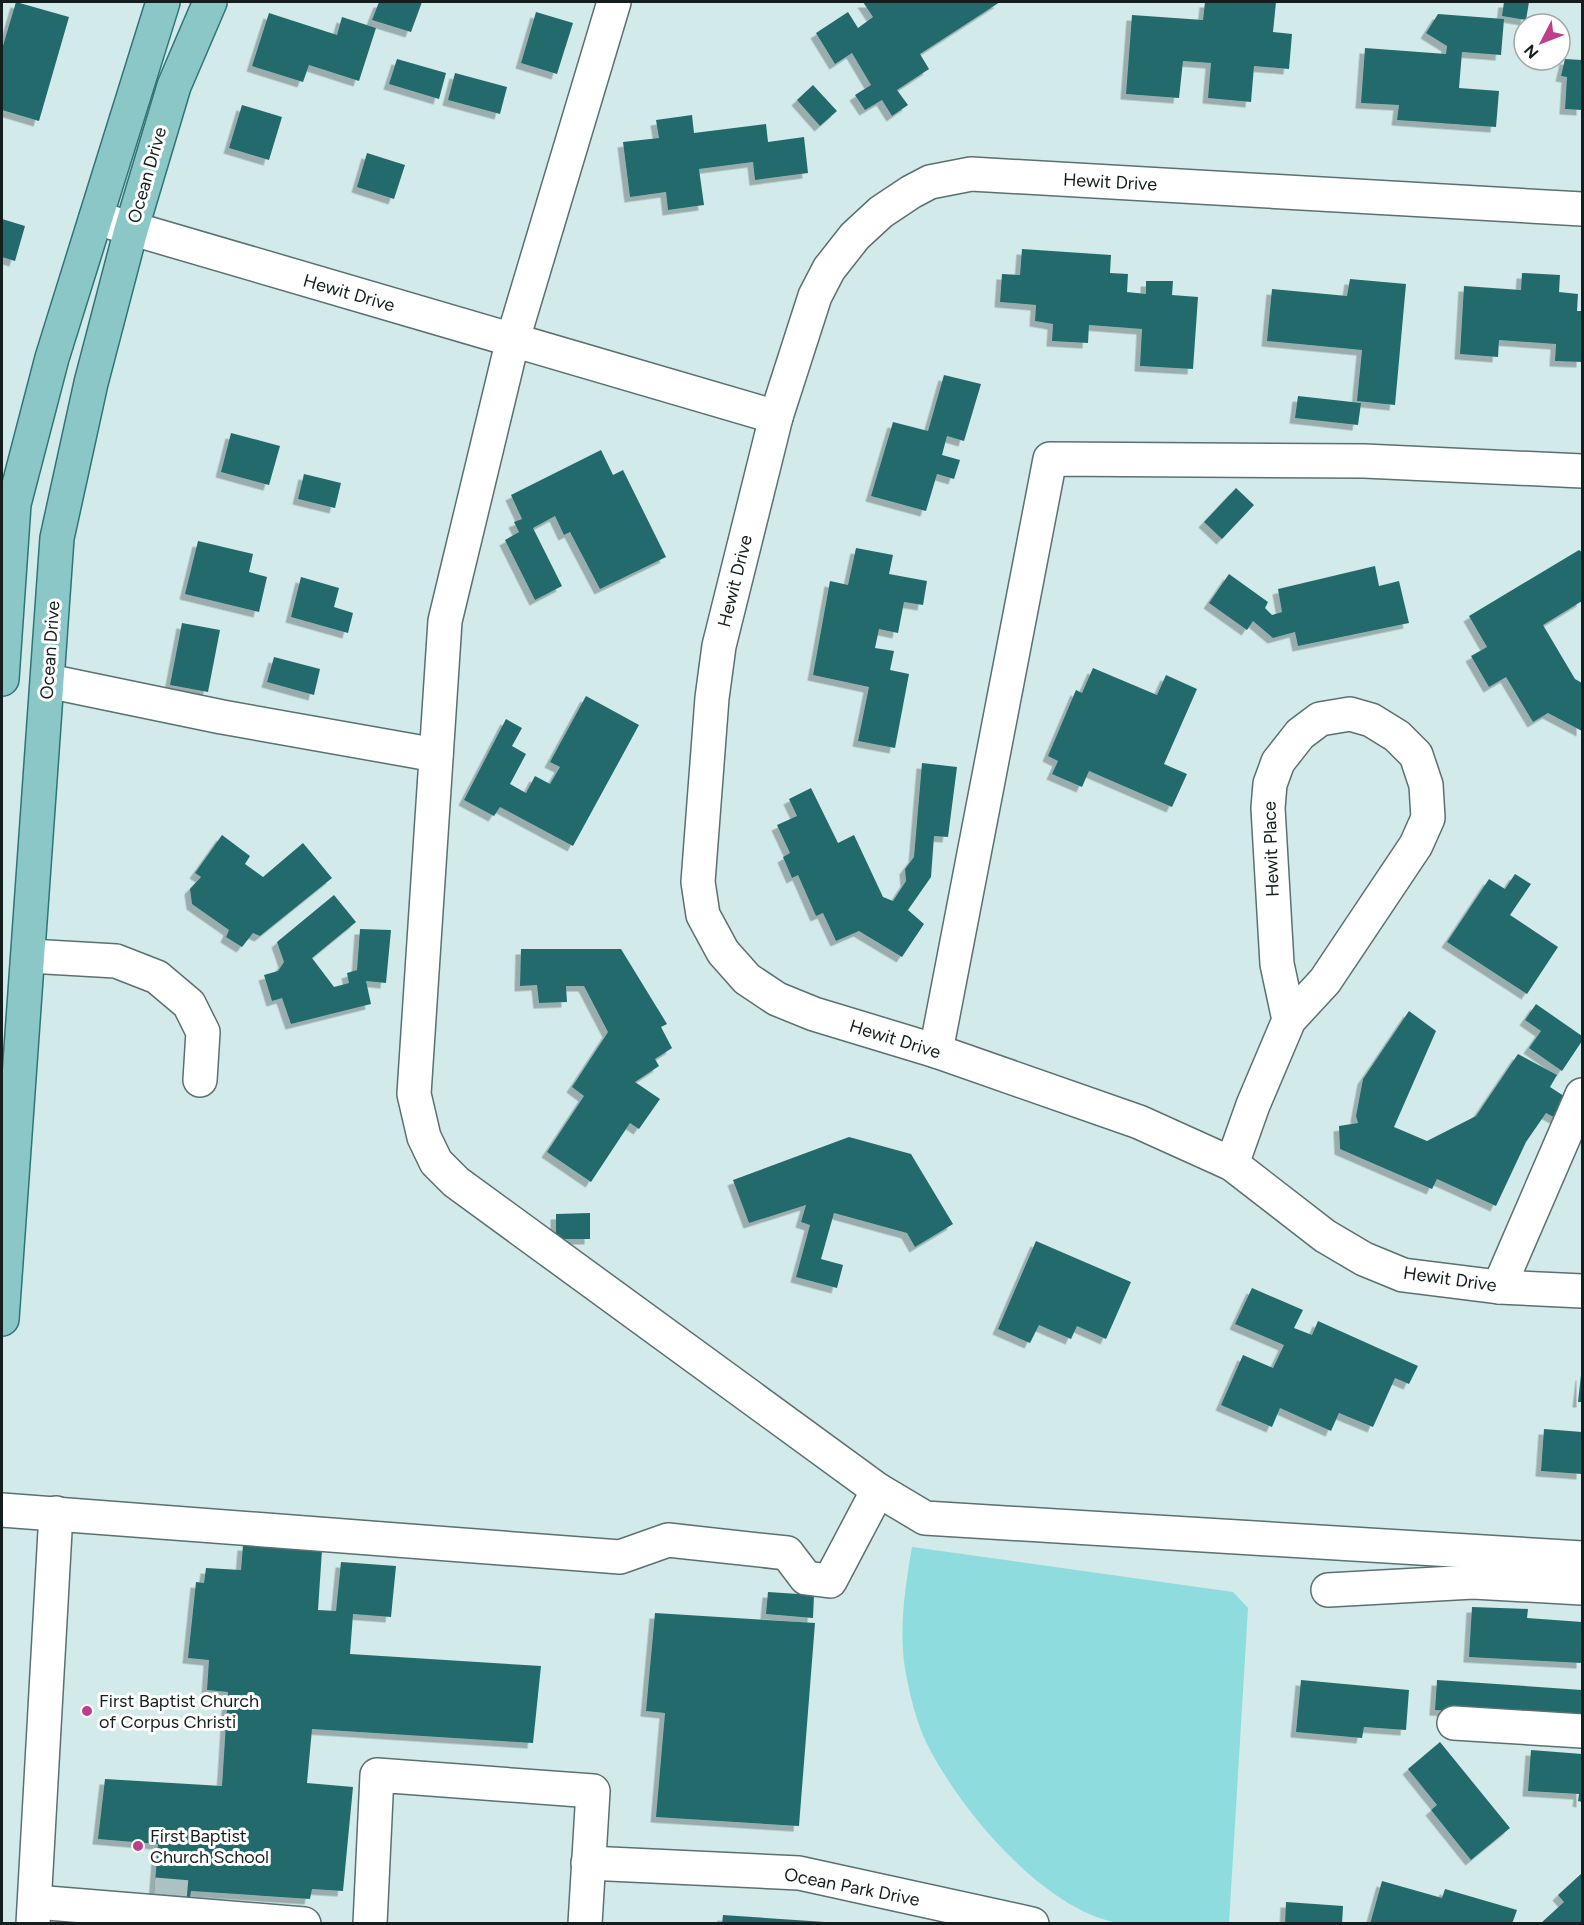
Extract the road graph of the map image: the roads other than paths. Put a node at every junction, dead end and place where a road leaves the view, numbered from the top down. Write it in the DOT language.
graph roads {
  1 [pos="163,2"];
  2 [pos="210,2"];
  3 [pos="614,2"];
  4 [pos="1582,209"];
  5 [pos="96,218"];
  6 [pos="131,230"];
  7 [pos="513,339"];
  8 [pos="776,417"];
  9 [pos="1582,471"];
  10 [pos="2,679"];
  11 [pos="48,681"];
  12 [pos="436,755"];
  13 [pos="29,956"];
  14 [pos="1289,1020"];
  15 [pos="936,1051"];
  16 [pos="200,1080"];
  17 [pos="1582,1095"];
  18 [pos="1232,1164"];
  19 [pos="1499,1287"];
  20 [pos="1582,1291"];
  21 [pos="2,1319"];
  22 [pos="878,1490"];
  23 [pos="2,1510"];
  24 [pos="56,1513"];
  25 [pos="1582,1558"];
  26 [pos="1582,1588"];
  27 [pos="1328,1590"];
  28 [pos="1454,1723"];
  29 [pos="1582,1731"];
  30 [pos="588,1863"];
  31 [pos="154,1894"];
  32 [pos="190,1898"];
  33 [pos="117,1909"];
  34 [pos="34,1913"];
  35 [pos="238,1918"];
  36 [pos="304,1923"];
  37 [pos="370,1923"];
  38 [pos="585,1923"];
  39 [pos="1032,1923"];
  1 -- 5 [label="main road, Ocean Drive"];
  2 -- 6 [label="main road, Ocean Drive"];
  3 -- 7 [label="street"];
  4 -- 8 [label="street, Hewit Drive"];
  5 -- 6 [label="street, Hewit Drive"];
  5 -- 10 [label="main road, Ocean Drive"];
  6 -- 7 [label="street, Hewit Drive"];
  6 -- 11 [label="main road, Ocean Drive"];
  7 -- 8 [label="street, Hewit Drive"];
  7 -- 12 [label="street"];
  8 -- 15 [label="street, Hewit Drive"];
  9 -- 15 [label="street"];
  11 -- 12 [label="street"];
  11 -- 13 [label="main road, Ocean Drive"];
  12 -- 22 [label="street"];
  13 -- 16 [label="street"];
  13 -- 21 [label="main road, Ocean Drive"];
  14 -- 14 [label="street, Hewit Place"];
  14 -- 18 [label="street, Hewit Place"];
  15 -- 18 [label="street, Hewit Drive"];
  17 -- 19 [label="street"];
  18 -- 19 [label="street, Hewit Drive"];
  19 -- 20 [label="street, Hewit Drive"];
  22 -- 24 [label="street"];
  22 -- 25 [label="street"];
  23 -- 24 [label="street"];
  24 -- 34 [label="street"];
  26 -- 27 [label="street"];
  28 -- 29 [label="street"];
  30 -- 37 [label="street"];
  30 -- 38 [label="street"];
  30 -- 39 [label="street, Ocean Park Drive"];
  31 -- 33 [label="street"];
  32 -- 35 [label="street"];
  33 -- 34 [label="street"];
  33 -- 35 [label="street"];
  35 -- 36 [label="street"];
}
